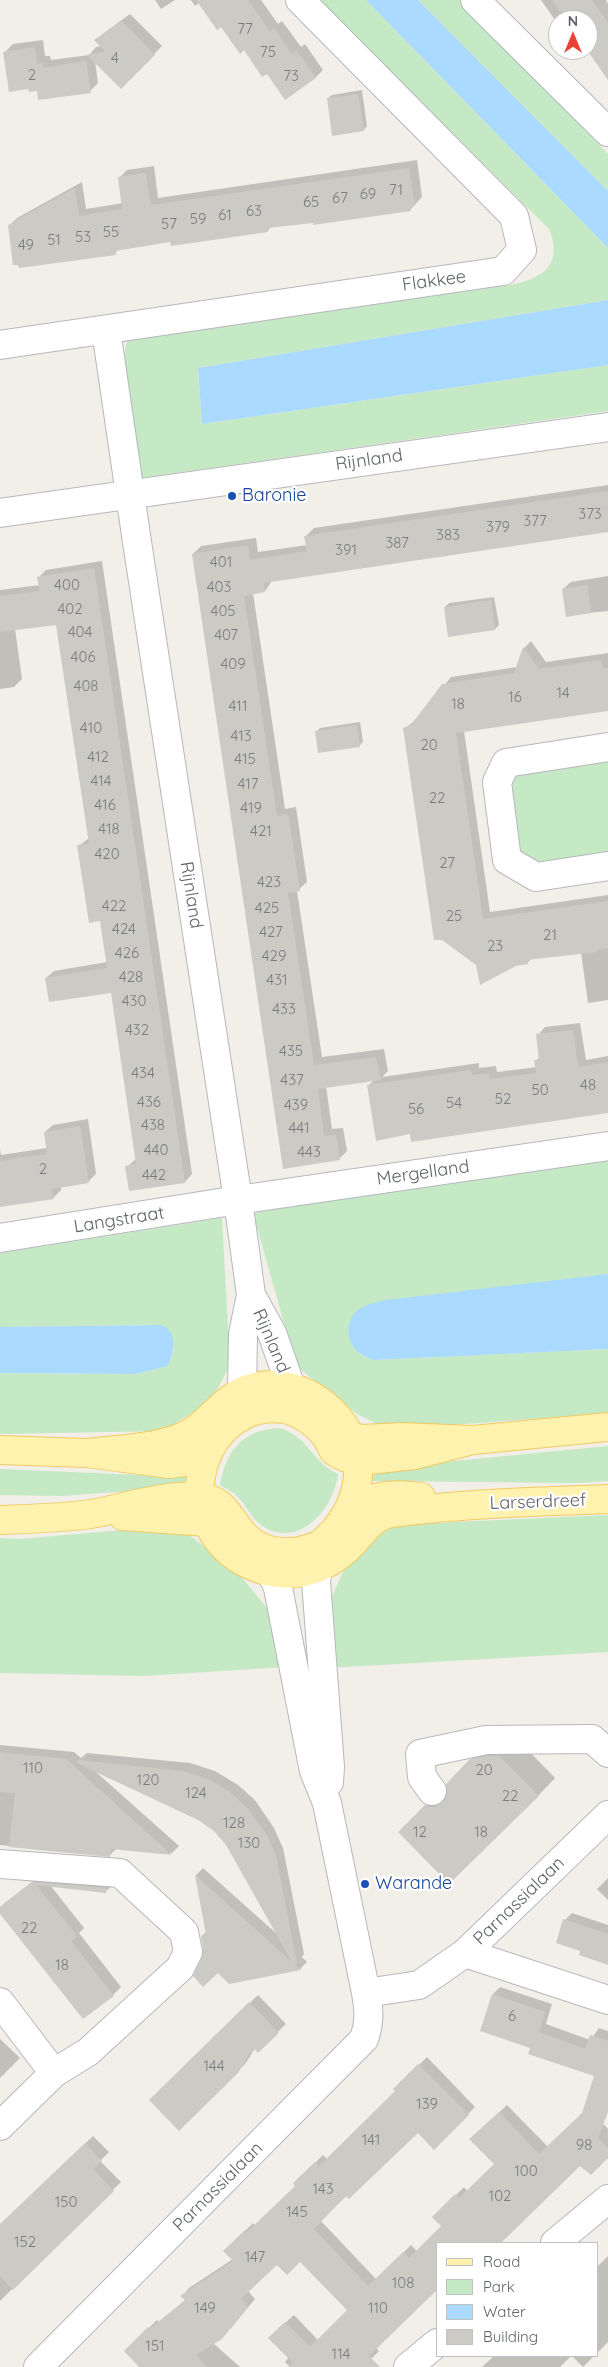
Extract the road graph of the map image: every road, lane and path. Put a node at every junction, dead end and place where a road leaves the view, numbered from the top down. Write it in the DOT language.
graph roads {
  1 [pos="300,0"];
  2 [pos="475,0"];
  3 [pos="608,132"];
  4 [pos="106,330"];
  5 [pos="0,343"];
  6 [pos="608,427"];
  7 [pos="131,496"];
  8 [pos="0,513"];
  9 [pos="608,747"];
  10 [pos="608,866"];
  11 [pos="608,1146"];
  12 [pos="238,1200"];
  13 [pos="0,1238"];
  14 [pos="251,1295"];
  15 [pos="291,1387"];
  16 [pos="239,1405"];
  17 [pos="608,1427"];
  18 [pos="350,1436"];
  19 [pos="473,1440"];
  20 [pos="0,1450"];
  21 [pos="209,1451"];
  22 [pos="87,1453"];
  23 [pos="358,1461"];
  24 [pos="608,1500"];
  25 [pos="203,1510"];
  26 [pos="0,1520"];
  27 [pos="356,1520"];
  28 [pos="320,1555"];
  29 [pos="271,1572"];
  30 [pos="608,1752"];
  31 [pos="432,1791"];
  32 [pos="327,1803"];
  33 [pos="608,1815"];
  34 [pos="0,1864"];
  35 [pos="465,1952"];
  36 [pos="366,1993"];
  37 [pos="608,2000"];
  38 [pos="0,2002"];
  39 [pos="54,2073"];
  40 [pos="0,2126"];
  41 [pos="608,2199"];
  42 [pos="556,2242"];
  43 [pos="436,2343"];
  44 [pos="38,2367"];
  45 [pos="408,2367"];
  1 -- 4 [label="street, Flakkee"];
  2 -- 3 [label="street"];
  4 -- 5 [label="street, Flakkee"];
  4 -- 7 [label="street, Rijnland"];
  6 -- 7 [label="street, Rijnland"];
  7 -- 8 [label="street"];
  7 -- 12 [label="street, Rijnland"];
  9 -- 10 [label="street"];
  11 -- 12 [label="street, Mergelland"];
  12 -- 13 [label="street, Langstraat"];
  12 -- 14 [label="street, Rijnland"];
  14 -- 15 [label="street, Rijnland"];
  14 -- 16 [label="street, Rijnland"];
  15 -- 16 [label="main road"];
  15 -- 18 [label="main road"];
  16 -- 21 [label="main road"];
  16 -- 22 [label="main road"];
  16 -- 23 [label="main road"];
  17 -- 19 [label="main road"];
  18 -- 19 [label="main road"];
  18 -- 23 [label="main road"];
  19 -- 23 [label="main road"];
  20 -- 22 [label="main road"];
  21 -- 22 [label="main road"];
  21 -- 25 [label="main road"];
  23 -- 27 [label="main road"];
  24 -- 27 [label="main road, Larserdreef"];
  25 -- 26 [label="main road"];
  25 -- 28 [label="main road"];
  25 -- 29 [label="main road"];
  27 -- 28 [label="main road"];
  28 -- 29 [label="main road"];
  28 -- 32 [label="street, Parnassialaan"];
  29 -- 32 [label="street, Parnassialaan"];
  30 -- 31 [label="street"];
  32 -- 36 [label="street, Parnassialaan"];
  33 -- 35 [label="street, Parnassialaan"];
  34 -- 39 [label="street"];
  35 -- 36 [label="street, Parnassialaan"];
  35 -- 37 [label="street"];
  36 -- 44 [label="street, Parnassialaan"];
  38 -- 39 [label="street"];
  39 -- 40 [label="street"];
  41 -- 42 [label="street"];
  43 -- 45 [label="street"];
}
